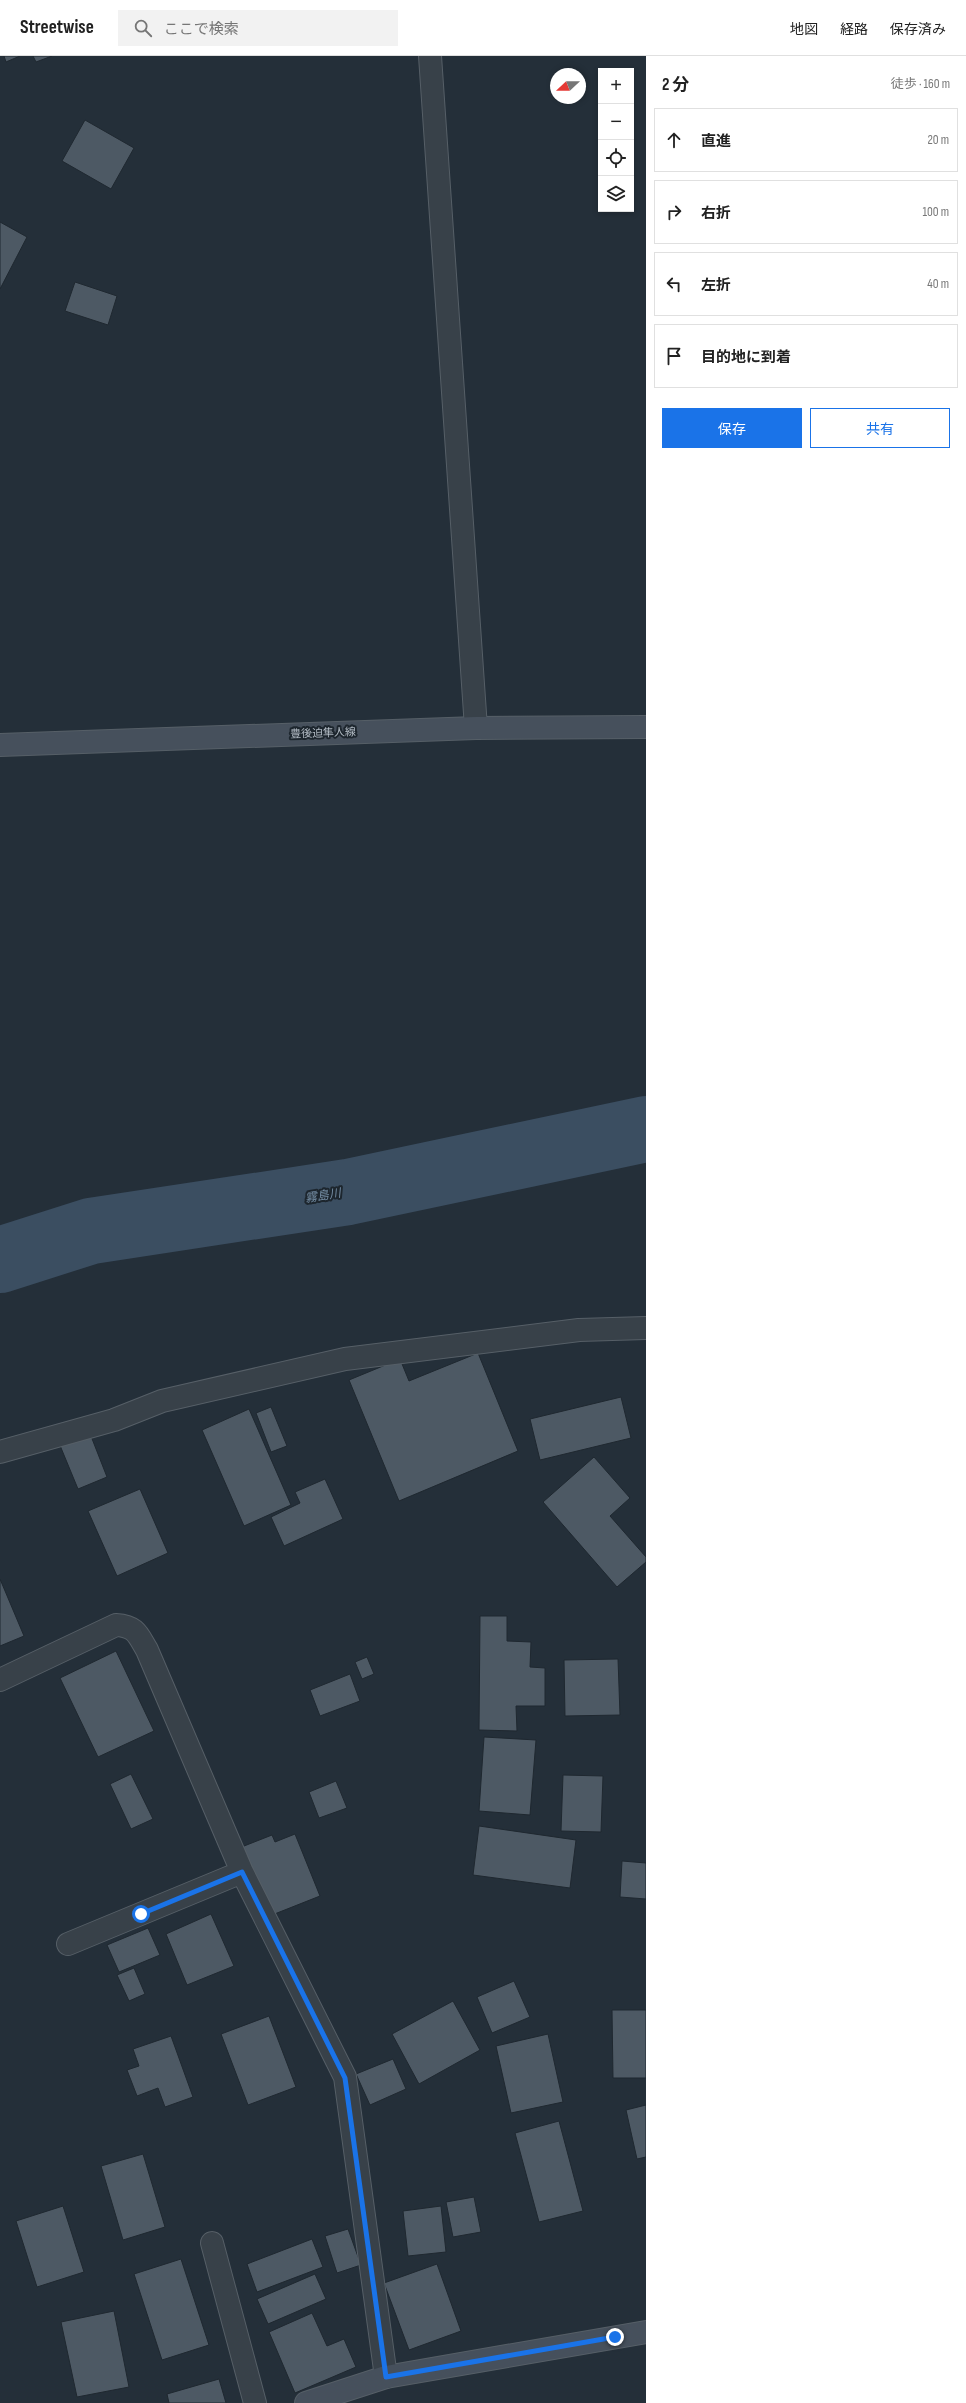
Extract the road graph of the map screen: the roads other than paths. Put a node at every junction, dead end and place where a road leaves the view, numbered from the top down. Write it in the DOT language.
graph roads {
  1 [pos="430,56"];
  2 [pos="646,727"];
  3 [pos="476,728"];
  4 [pos="0,745"];
  5 [pos="646,1328"];
  6 [pos="0,1452"];
  7 [pos="0,1680"];
  8 [pos="242,1872"];
  9 [pos="68,1944"];
  10 [pos="212,2243"];
  11 [pos="646,2332"];
  12 [pos="386,2377"];
  13 [pos="255,2403"];
  14 [pos="306,2403"];
  1 -- 3 [label="street"];
  2 -- 3 [label="main road, 豊後迫隼人線"];
  3 -- 4 [label="main road, 豊後迫隼人線"];
  5 -- 6 [label="street"];
  7 -- 8 [label="street"];
  8 -- 9 [label="street"];
  8 -- 12 [label="street"];
  10 -- 13 [label="street"];
  11 -- 12 [label="main road"];
  12 -- 14 [label="main road"];
}
